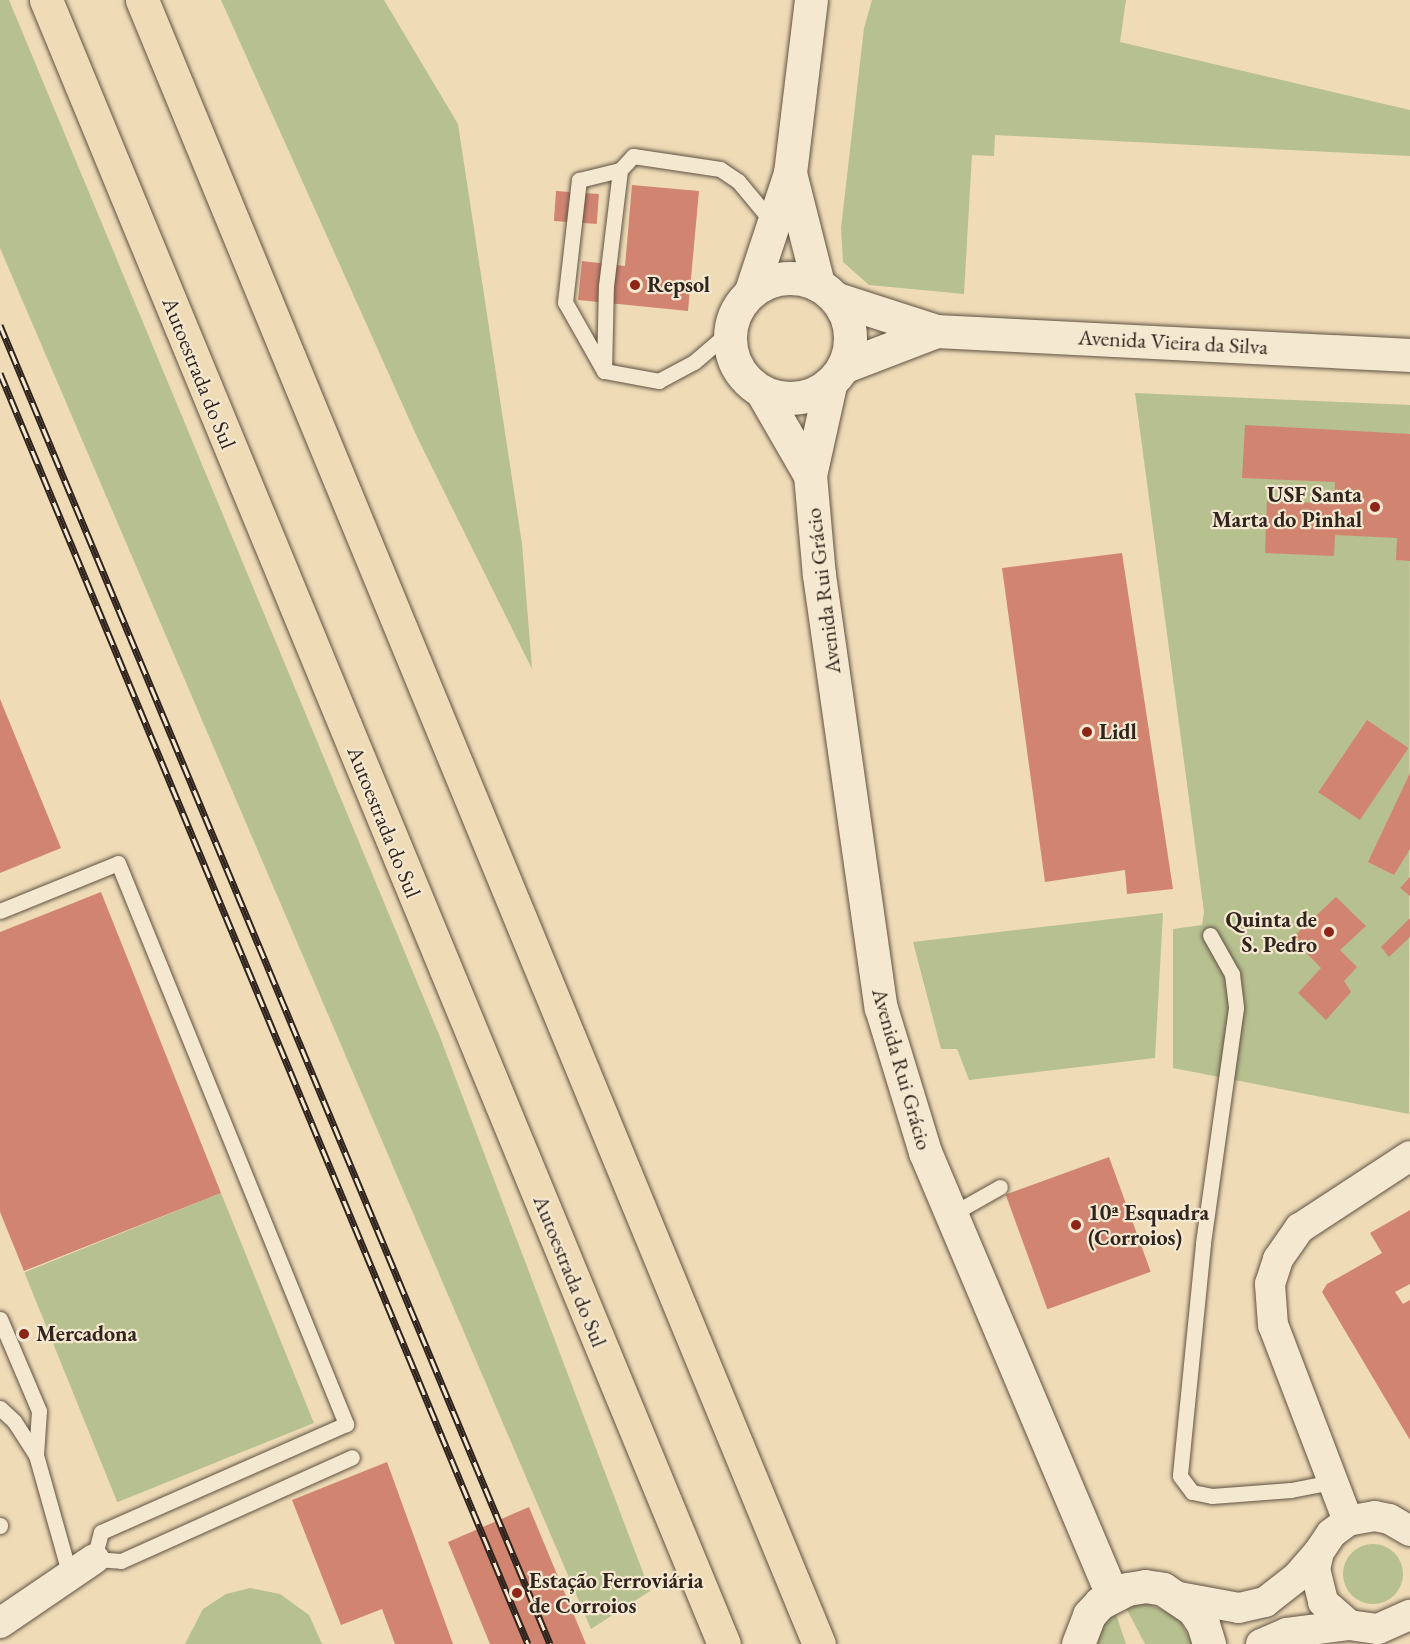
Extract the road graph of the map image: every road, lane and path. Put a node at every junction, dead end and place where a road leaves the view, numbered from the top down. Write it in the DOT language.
graph roads {
  1 [pos="46,0"];
  2 [pos="142,0"];
  3 [pos="811,0"];
  4 [pos="620,170"];
  5 [pos="790,173"];
  6 [pos="773,224"];
  7 [pos="751,291"];
  8 [pos="828,291"];
  9 [pos="936,331"];
  10 [pos="729,332"];
  11 [pos="1410,355"];
  12 [pos="604,371"];
  13 [pos="837,376"];
  14 [pos="762,392"];
  15 [pos="810,475"];
  16 [pos="0,911"];
  17 [pos="1210,934"];
  18 [pos="1410,1156"];
  19 [pos="1000,1187"];
  20 [pos="952,1214"];
  21 [pos="0,1319"];
  22 [pos="0,1408"];
  23 [pos="36,1455"];
  24 [pos="352,1457"];
  25 [pos="1332,1482"];
  26 [pos="1348,1521"];
  27 [pos="1410,1531"];
  28 [pos="1319,1552"];
  29 [pos="94,1559"];
  30 [pos="70,1576"];
  31 [pos="1112,1594"];
  32 [pos="1179,1597"];
  33 [pos="1409,1619"];
  34 [pos="0,1623"];
  35 [pos="1349,1625"];
  36 [pos="724,1644"];
  37 [pos="819,1644"];
  38 [pos="1078,1644"];
  39 [pos="1209,1644"];
  40 [pos="1261,1644"];
  1 -- 36 [label="highway, Autoestrada do Sul"];
  2 -- 37 [label="highway"];
  3 -- 5 [label="street"];
  4 -- 6 [label="lane"];
  4 -- 12 [label="lane"];
  4 -- 12 [label="lane"];
  5 -- 6 [label="street"];
  5 -- 8 [label="street"];
  6 -- 7 [label="street"];
  7 -- 8 [label="street"];
  7 -- 10 [label="street"];
  8 -- 9 [label="street, Avenida Vieira da Silva"];
  8 -- 13 [label="street"];
  9 -- 11 [label="street, Avenida Vieira da Silva"];
  9 -- 13 [label="street, Avenida Vieira da Silva"];
  10 -- 12 [label="lane"];
  10 -- 14 [label="street"];
  13 -- 14 [label="street"];
  13 -- 15 [label="street, Avenida Rui Grácio"];
  14 -- 15 [label="street, Avenida Rui Grácio"];
  15 -- 20 [label="street, Avenida Rui Grácio"];
  16 -- 29 [label="lane"];
  17 -- 25 [label="lane"];
  18 -- 25 [label="street"];
  19 -- 20 [label="lane"];
  20 -- 31 [label="street, Avenida Rui Grácio"];
  21 -- 23 [label="lane"];
  22 -- 23 [label="lane"];
  23 -- 30 [label="lane"];
  24 -- 29 [label="lane"];
  25 -- 26 [label="street"];
  26 -- 27 [label="street"];
  26 -- 28 [label="street"];
  28 -- 32 [label="street"];
  28 -- 35 [label="street"];
  29 -- 30 [label="street"];
  30 -- 34 [label="street"];
  31 -- 32 [label="street"];
  31 -- 38 [label="street"];
  32 -- 39 [label="street"];
  33 -- 35 [label="street"];
  35 -- 40 [label="street"];
}
